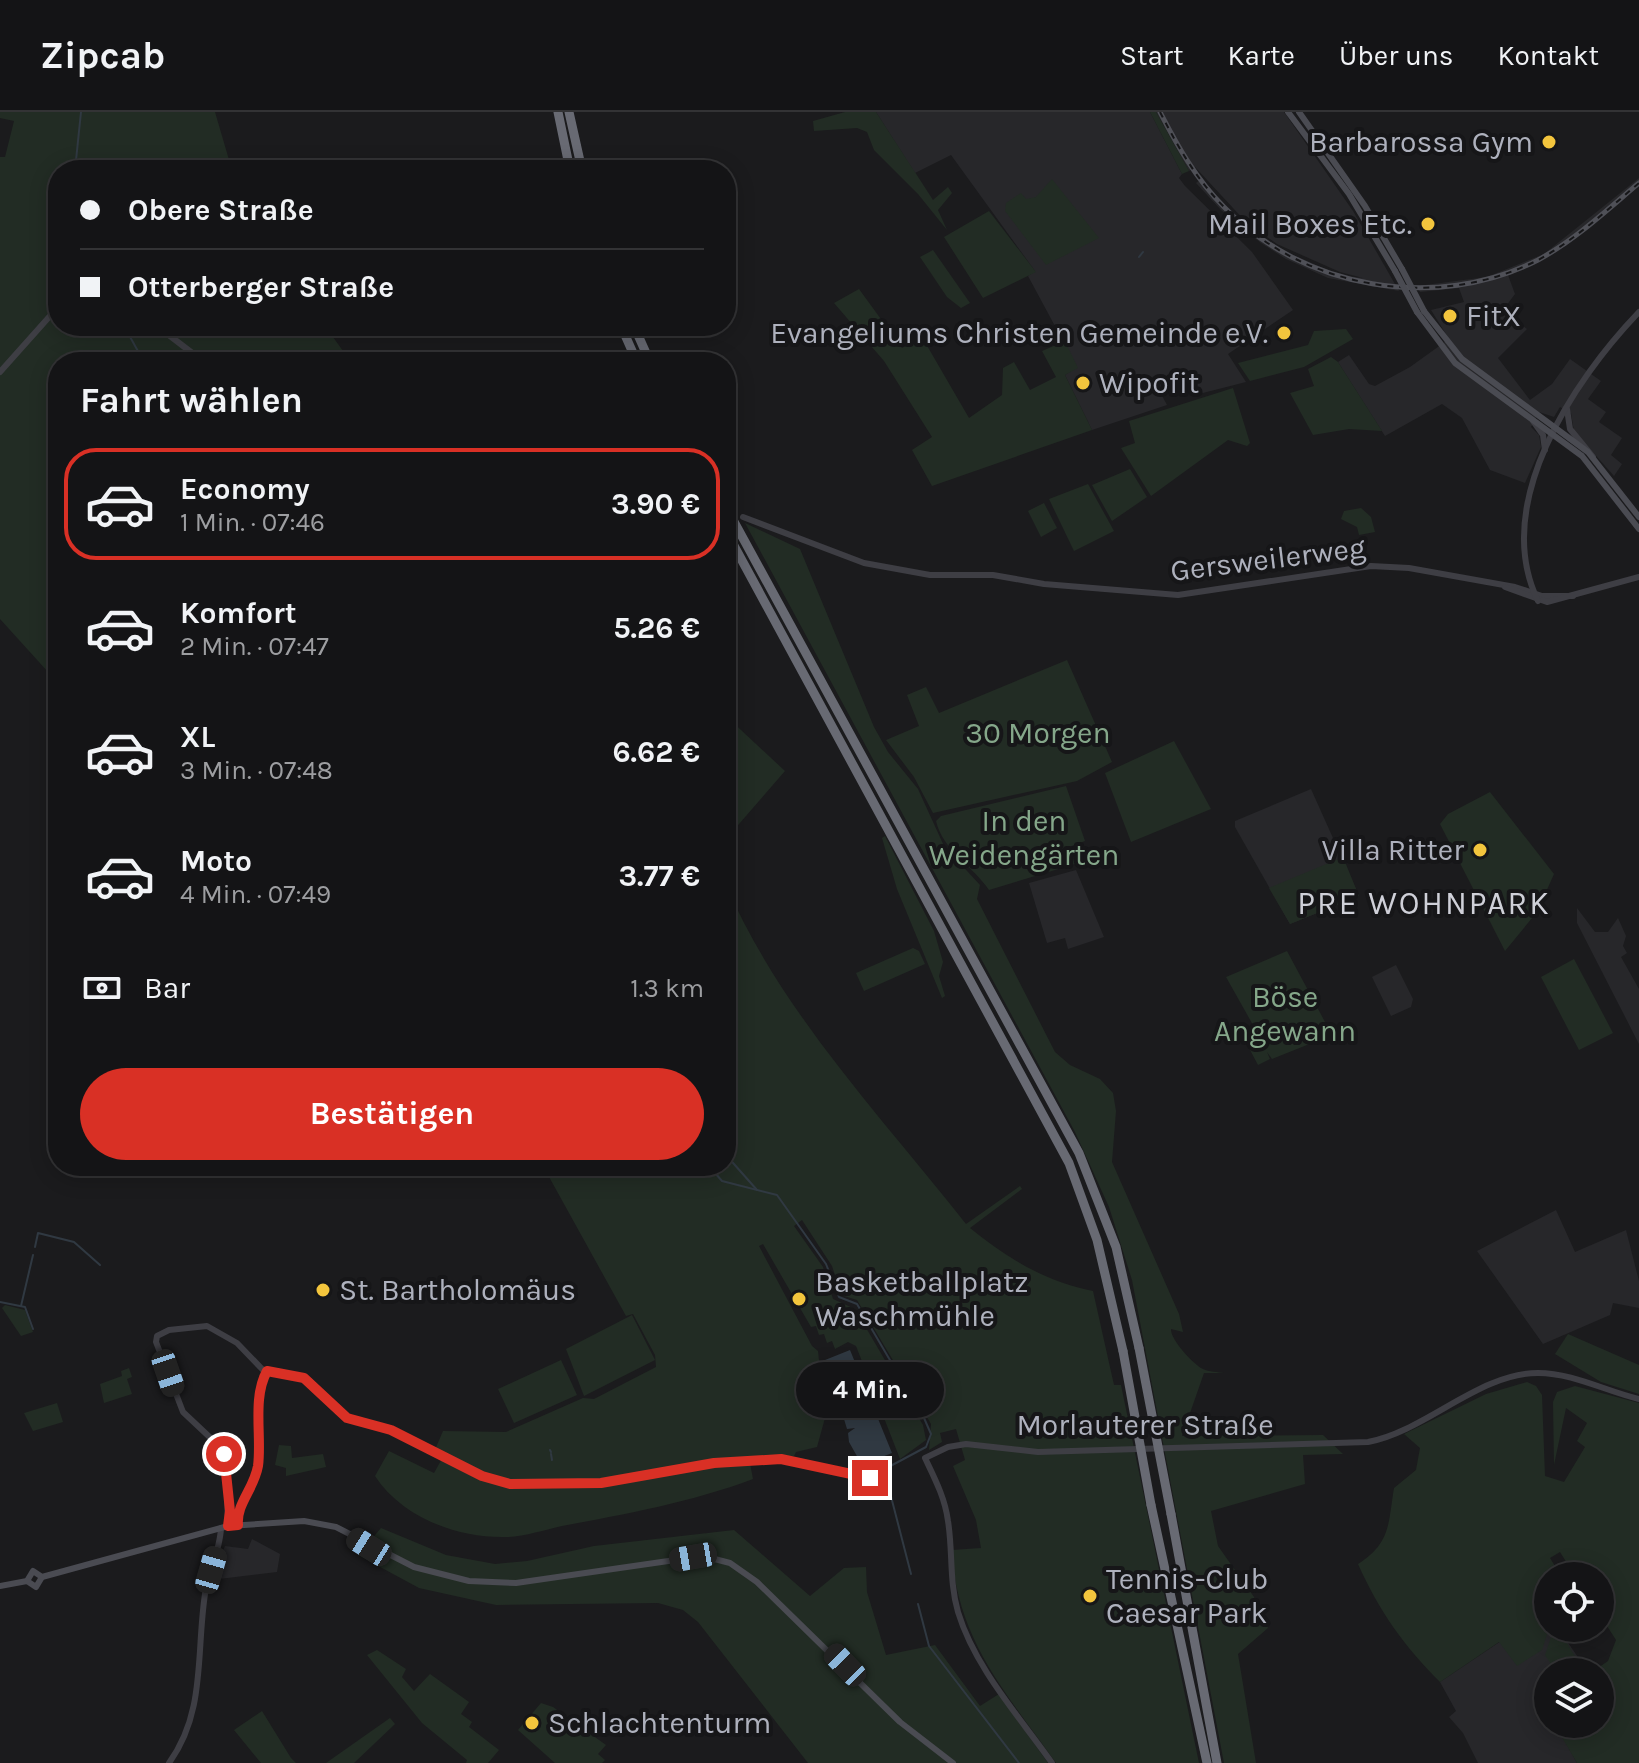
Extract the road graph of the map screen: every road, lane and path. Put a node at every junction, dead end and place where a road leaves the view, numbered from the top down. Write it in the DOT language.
graph roads {
  1 [pos="558,112"];
  2 [pos="569,112"];
  3 [pos="1288,112"];
  4 [pos="1299,112"];
  5 [pos="568,160"];
  6 [pos="580,160"];
  7 [pos="1398,270"];
  8 [pos="1420,311"];
  9 [pos="1639,312"];
  10 [pos="48,318"];
  11 [pos="170,336"];
  12 [pos="191,352"];
  13 [pos="0,372"];
  14 [pos="1567,407"];
  15 [pos="1533,421"];
  16 [pos="1554,430"];
  17 [pos="1545,451"];
  18 [pos="1595,460"];
  19 [pos="743,517"];
  20 [pos="1639,517"];
  21 [pos="736,525"];
  22 [pos="1639,529"];
  23 [pos="736,549"];
  24 [pos="1526,575"];
  25 [pos="1639,577"];
  26 [pos="1504,587"];
  27 [pos="1515,587"];
  28 [pos="1534,593"];
  29 [pos="1573,596"];
  30 [pos="1538,601"];
  31 [pos="267,1371"];
  32 [pos="1639,1399"];
  33 [pos="1140,1446"];
  34 [pos="870,1478"];
  35 [pos="238,1525"];
  36 [pos="224,1527"];
  37 [pos="42,1577"];
  38 [pos="27,1581"];
  39 [pos="0,1586"];
  40 [pos="169,1763"];
  41 [pos="953,1763"];
  42 [pos="1052,1763"];
  43 [pos="1207,1763"];
  44 [pos="1217,1763"];
  1 -- 5 [label="highway"];
  2 -- 6 [label="highway"];
  3 -- 7 [label="main road"];
  4 -- 7 [label="main road"];
  7 -- 8 [label="main road, bridge"];
  8 -- 15 [label="main road"];
  8 -- 16 [label="main road"];
  9 -- 14 [label="street"];
  10 -- 13 [label="street"];
  11 -- 12 [label="street"];
  14 -- 16 [label="street"];
  14 -- 18 [label="street"];
  15 -- 16 [label="main road"];
  15 -- 17 [label="street"];
  16 -- 17 [label="street"];
  16 -- 18 [label="main road"];
  16 -- 22 [label="main road"];
  17 -- 24 [label="street"];
  18 -- 20 [label="main road"];
  19 -- 26 [label="street, Gersweilerweg"];
  21 -- 44 [label="highway, bridge"];
  23 -- 33 [label="highway, bridge"];
  24 -- 27 [label="street"];
  24 -- 28 [label="street"];
  25 -- 29 [label="street, Gersweilerweg"];
  26 -- 27 [label="street, Gersweilerweg"];
  26 -- 30 [label="street, Gersweilerweg"];
  27 -- 28 [label="street, Gersweilerweg"];
  28 -- 29 [label="street, Gersweilerweg"];
  28 -- 30 [label="street"];
  29 -- 30 [label="street, Gersweilerweg"];
  31 -- 34 [label="street"];
  31 -- 35 [label="street"];
  31 -- 36 [label="street"];
  32 -- 33 [label="street, Morlauterer Straße"];
  33 -- 42 [label="street, Morlauterer Straße"];
  33 -- 43 [label="highway, bridge"];
  35 -- 36 [label="main road"];
  35 -- 41 [label="main road"];
  36 -- 37 [label="main road"];
  36 -- 40 [label="street"];
  37 -- 38 [label="main road"];
  37 -- 38 [label="main road"];
  38 -- 39 [label="main road"];
}
